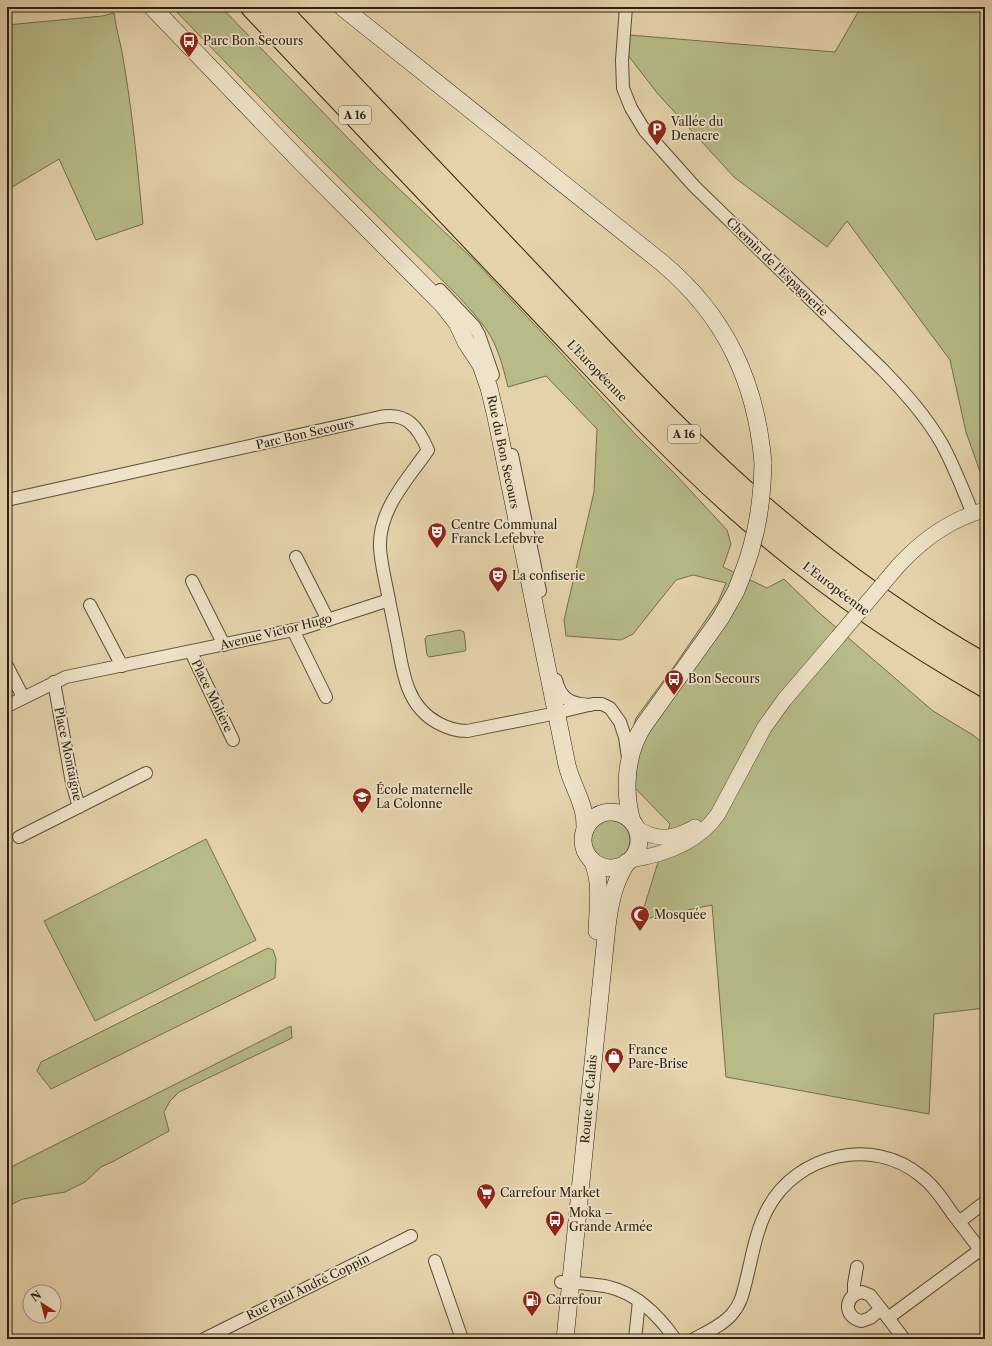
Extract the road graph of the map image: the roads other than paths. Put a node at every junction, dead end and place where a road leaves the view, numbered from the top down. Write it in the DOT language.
graph roads {
  1 [pos="152,7"];
  2 [pos="162,7"];
  3 [pos="252,7"];
  4 [pos="277,7"];
  5 [pos="292,7"];
  6 [pos="342,7"];
  7 [pos="626,7"];
  8 [pos="243,97"];
  9 [pos="302,158"];
  10 [pos="421,159"];
  11 [pos="7,500"];
  12 [pos="979,512"];
  13 [pos="296,557"];
  14 [pos="192,581"];
  15 [pos="389,600"];
  16 [pos="90,605"];
  17 [pos="328,620"];
  18 [pos="294,630"];
  19 [pos="224,644"];
  20 [pos="191,652"];
  21 [pos="985,665"];
  22 [pos="7,666"];
  23 [pos="122,666"];
  24 [pos="54,682"];
  25 [pos="985,686"];
  26 [pos="23,697"];
  27 [pos="326,697"];
  28 [pos="590,705"];
  29 [pos="7,706"];
  30 [pos="557,713"];
  31 [pos="233,740"];
  32 [pos="629,769"];
  33 [pos="146,773"];
  34 [pos="732,786"];
  35 [pos="79,807"];
  36 [pos="634,825"];
  37 [pos="585,830"];
  38 [pos="19,837"];
  39 [pos="592,860"];
  40 [pos="628,861"];
  41 [pos="985,1202"];
  42 [pos="959,1222"];
  43 [pos="411,1236"];
  44 [pos="982,1248"];
  45 [pos="435,1261"];
  46 [pos="857,1267"];
  47 [pos="566,1282"];
  48 [pos="854,1294"];
  49 [pos="639,1301"];
  50 [pos="884,1313"];
  51 [pos="204,1339"];
  52 [pos="462,1339"];
  53 [pos="555,1339"];
  54 [pos="565,1339"];
  55 [pos="635,1339"];
  56 [pos="675,1339"];
  57 [pos="694,1339"];
  58 [pos="904,1339"];
  1 -- 8 [label="main road, Rue du Bon Secours"];
  2 -- 8 [label="street, Rue du Bon Secours"];
  3 -- 25 [label="highway, L'Européenne / A 16"];
  4 -- 10 [label="highway, L'Européenne / A 16"];
  5 -- 10 [label="highway"];
  6 -- 32 [label="main road, bridge"];
  7 -- 12 [label="street, Chemin de l'Espagnerie"];
  8 -- 9 [label="main road, Rue du Bon Secours"];
  9 -- 28 [label="street, Rue du Bon Secours"];
  9 -- 30 [label="main road, Rue du Bon Secours"];
  10 -- 21 [label="highway, L'Européenne / A 16"];
  11 -- 15 [label="street, Parc Bon Secours"];
  12 -- 34 [label="street, bridge"];
  13 -- 17 [label="street"];
  14 -- 19 [label="street"];
  15 -- 17 [label="street, Avenue Victor Hugo"];
  15 -- 30 [label="street"];
  16 -- 23 [label="street"];
  17 -- 18 [label="street, Avenue Victor Hugo"];
  18 -- 19 [label="street, Avenue Victor Hugo"];
  18 -- 27 [label="street"];
  19 -- 20 [label="street, Avenue Victor Hugo"];
  20 -- 23 [label="street, Avenue Victor Hugo"];
  20 -- 31 [label="street, Place Molière"];
  22 -- 26 [label="street"];
  23 -- 24 [label="street, Avenue Victor Hugo"];
  24 -- 26 [label="street, Avenue Victor Hugo"];
  24 -- 35 [label="street, Place Montaigne"];
  26 -- 29 [label="street, Avenue Victor Hugo"];
  28 -- 30 [label="street"];
  28 -- 32 [label="street, Rue du Bon Secours"];
  30 -- 37 [label="main road, Rue du Bon Secours"];
  32 -- 36 [label="main road"];
  33 -- 35 [label="street"];
  34 -- 36 [label="street"];
  34 -- 40 [label="street"];
  35 -- 38 [label="street, Place Montaigne"];
  36 -- 37 [label="main road"];
  36 -- 40 [label="main road"];
  37 -- 39 [label="main road"];
  39 -- 40 [label="main road"];
  39 -- 47 [label="main road, Route de Calais"];
  40 -- 47 [label="main road, Route de Calais"];
  41 -- 42 [label="street"];
  42 -- 44 [label="street"];
  42 -- 57 [label="street"];
  43 -- 51 [label="street, Rue Paul André Coppin"];
  44 -- 50 [label="street"];
  45 -- 52 [label="street"];
  46 -- 48 [label="street"];
  47 -- 49 [label="street"];
  47 -- 53 [label="main road, Route de Calais"];
  47 -- 54 [label="main road, Route de Calais"];
  48 -- 50 [label="street"];
  48 -- 50 [label="street"];
  49 -- 55 [label="street"];
  49 -- 56 [label="street"];
  50 -- 58 [label="street"];
}
